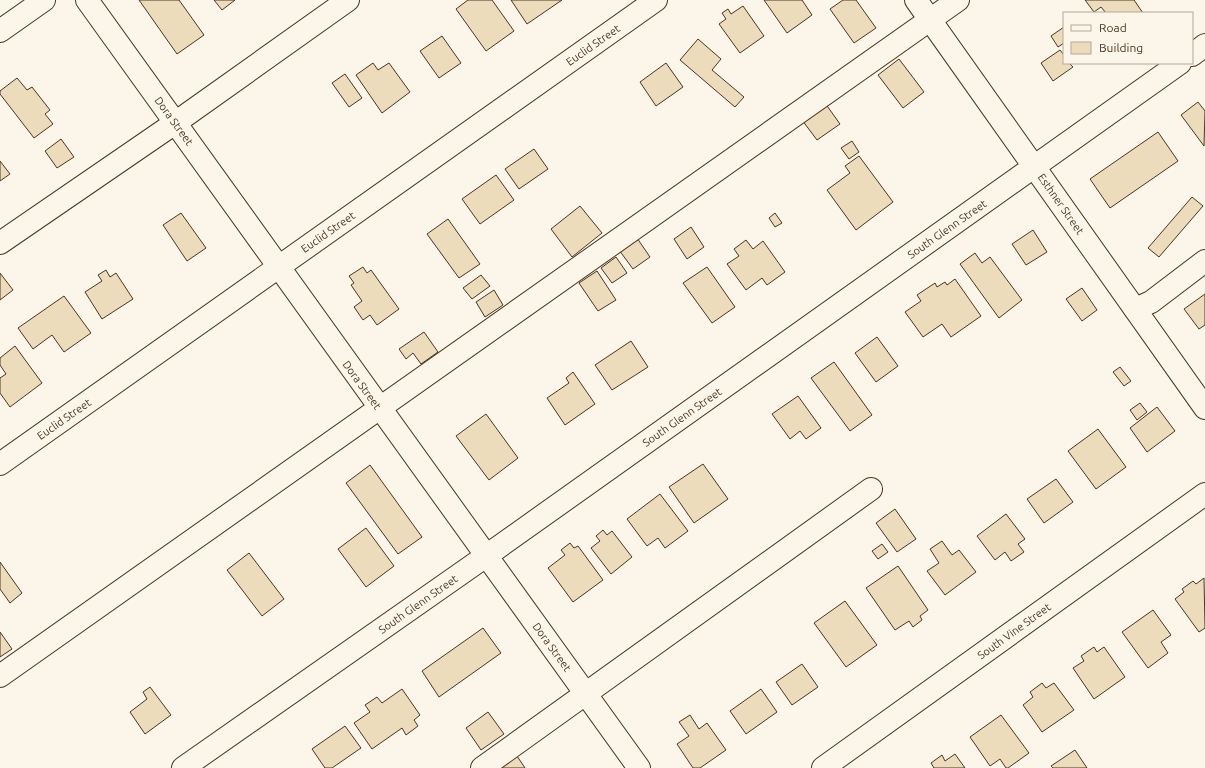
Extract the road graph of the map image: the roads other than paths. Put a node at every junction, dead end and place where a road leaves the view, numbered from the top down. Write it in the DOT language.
graph roads {
  1 [pos="44,0"];
  2 [pos="87,0"];
  3 [pos="348,0"];
  4 [pos="656,0"];
  5 [pos="916,0"];
  6 [pos="958,0"];
  7 [pos="930,19"];
  8 [pos="0,31"];
  9 [pos="1205,45"];
  10 [pos="1193,54"];
  11 [pos="1179,64"];
  12 [pos="175,123"];
  13 [pos="1034,167"];
  14 [pos="0,243"];
  15 [pos="1205,261"];
  16 [pos="278,267"];
  17 [pos="1135,309"];
  18 [pos="1205,408"];
  19 [pos="380,409"];
  20 [pos="0,464"];
  21 [pos="871,490"];
  22 [pos="1205,494"];
  23 [pos="486,556"];
  24 [pos="0,676"];
  25 [pos="585,694"];
  26 [pos="183,768"];
  27 [pos="482,768"];
  28 [pos="639,768"];
  29 [pos="822,768"];
  1 -- 8 [label="street"];
  2 -- 12 [label="street, Dora Street"];
  3 -- 12 [label="street"];
  4 -- 16 [label="street, Euclid Street"];
  5 -- 7 [label="street, Esthner Street"];
  6 -- 7 [label="street"];
  7 -- 13 [label="street, Esthner Street"];
  7 -- 19 [label="street"];
  9 -- 10 [label="street"];
  11 -- 13 [label="street, South Glenn Street"];
  12 -- 14 [label="street"];
  12 -- 16 [label="street, Dora Street"];
  13 -- 17 [label="street, Esthner Street"];
  13 -- 23 [label="street, South Glenn Street"];
  15 -- 17 [label="street"];
  16 -- 19 [label="street, Dora Street"];
  16 -- 20 [label="street, Euclid Street"];
  17 -- 18 [label="street, Esthner Street"];
  19 -- 23 [label="street, Dora Street"];
  19 -- 24 [label="street"];
  21 -- 25 [label="street"];
  22 -- 29 [label="street, South Vine Street"];
  23 -- 25 [label="street, Dora Street"];
  23 -- 26 [label="street, South Glenn Street"];
  25 -- 27 [label="street"];
  25 -- 28 [label="street, Dora Street"];
}
